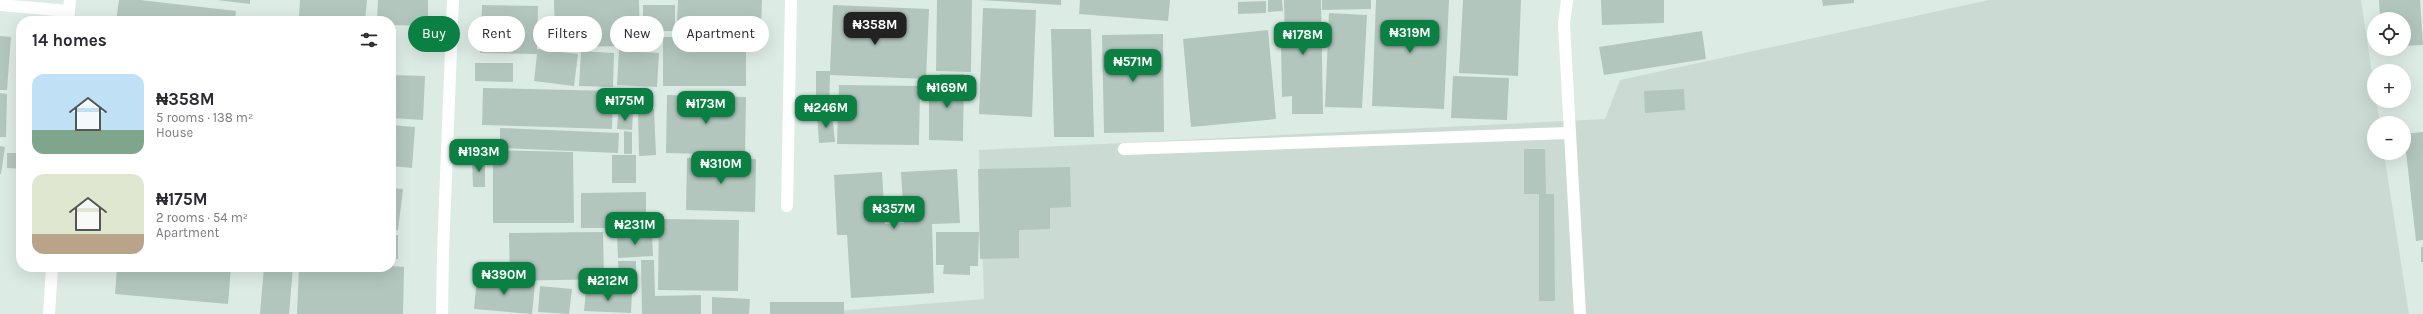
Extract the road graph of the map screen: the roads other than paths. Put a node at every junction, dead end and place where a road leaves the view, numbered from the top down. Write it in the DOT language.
graph roads {
  1 [pos="453,0"];
  2 [pos="791,0"];
  3 [pos="1567,0"];
  4 [pos="0,5"];
  5 [pos="69,11"];
  6 [pos="1569,133"];
  7 [pos="1124,149"];
  8 [pos="787,206"];
  9 [pos="52,272"];
  10 [pos="49,314"];
  11 [pos="442,314"];
  12 [pos="1580,314"];
  1 -- 11 [label="street"];
  2 -- 8 [label="street"];
  3 -- 6 [label="street"];
  4 -- 5 [label="street"];
  6 -- 7 [label="street"];
  6 -- 12 [label="street"];
  9 -- 10 [label="street"];
}
